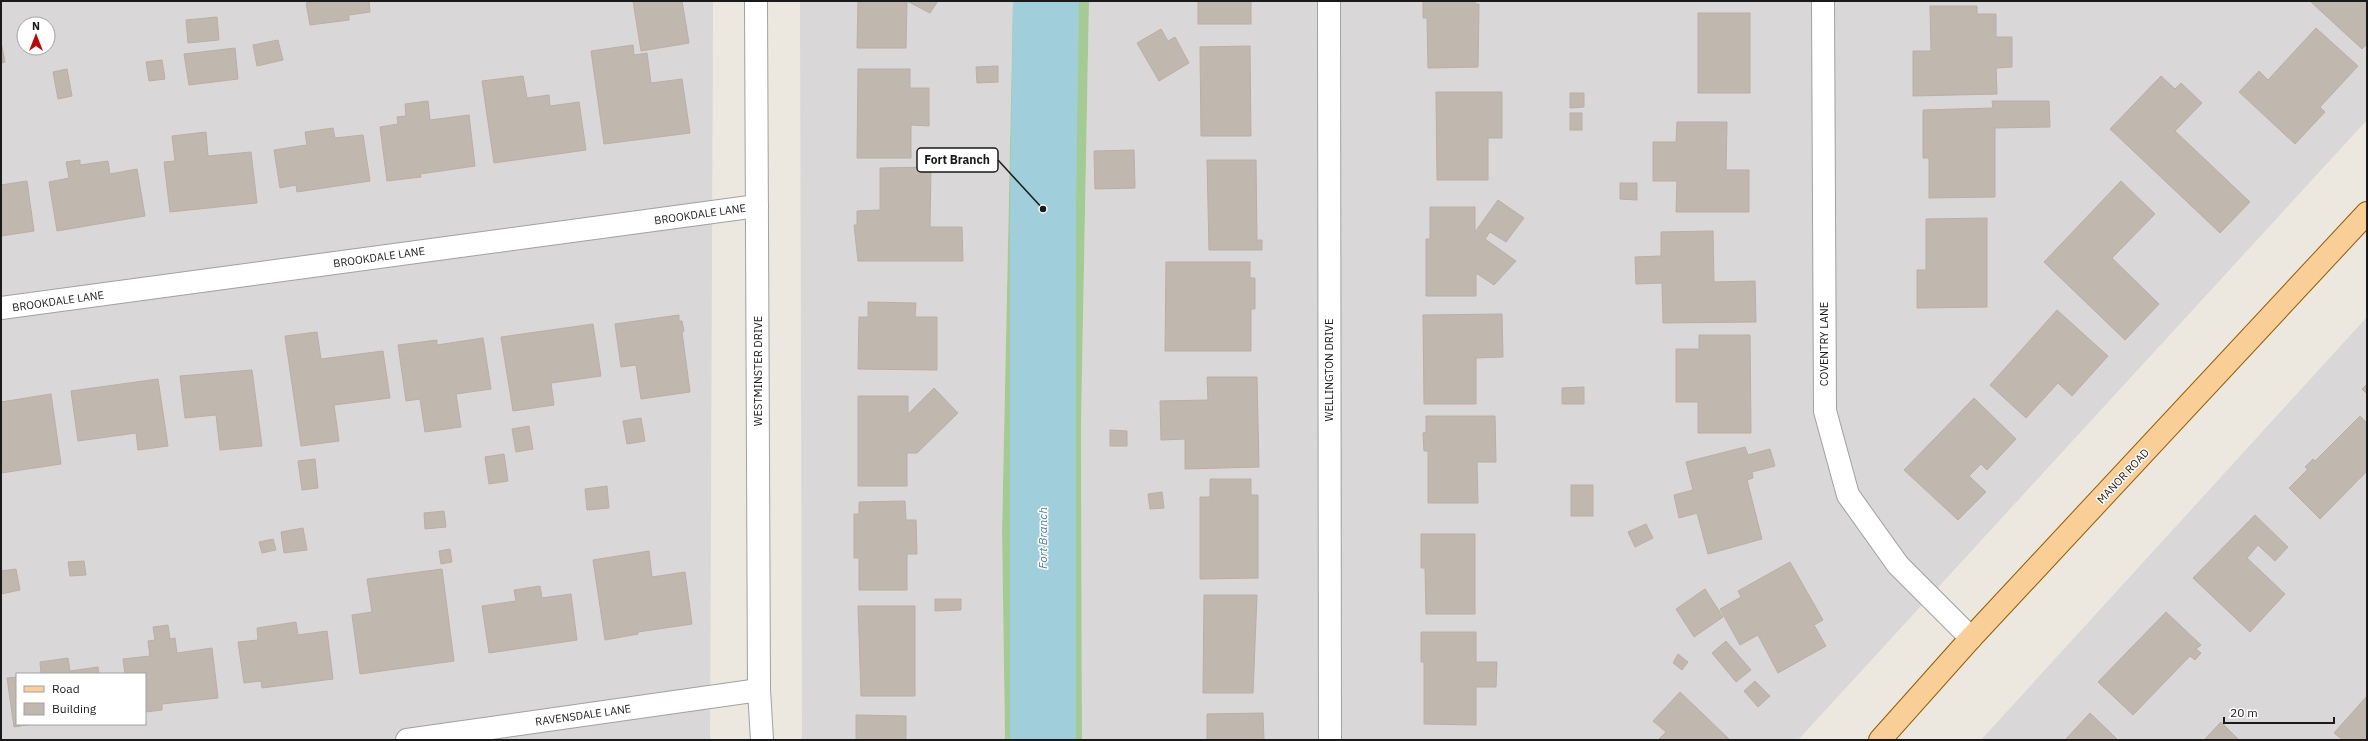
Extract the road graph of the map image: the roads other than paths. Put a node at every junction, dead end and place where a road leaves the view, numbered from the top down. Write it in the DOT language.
graph roads {
  1 [pos="756,1"];
  2 [pos="1329,1"];
  3 [pos="1823,1"];
  4 [pos="757,206"];
  5 [pos="2367,213"];
  6 [pos="1,308"];
  7 [pos="1972,638"];
  8 [pos="759,690"];
  9 [pos="407,740"];
  10 [pos="762,740"];
  11 [pos="1330,740"];
  12 [pos="1880,740"];
  1 -- 4 [label="street, WESTMINSTER DRIVE"];
  2 -- 11 [label="street, WELLINGTON DRIVE"];
  3 -- 7 [label="street, COVENTRY LANE"];
  4 -- 6 [label="street, BROOKDALE LANE"];
  4 -- 8 [label="street, WESTMINSTER DRIVE"];
  5 -- 7 [label="main road, MANOR ROAD"];
  7 -- 12 [label="main road, MANOR ROAD"];
  8 -- 9 [label="street, RAVENSDALE LANE"];
  8 -- 10 [label="street, WESTMINSTER DRIVE"];
}
